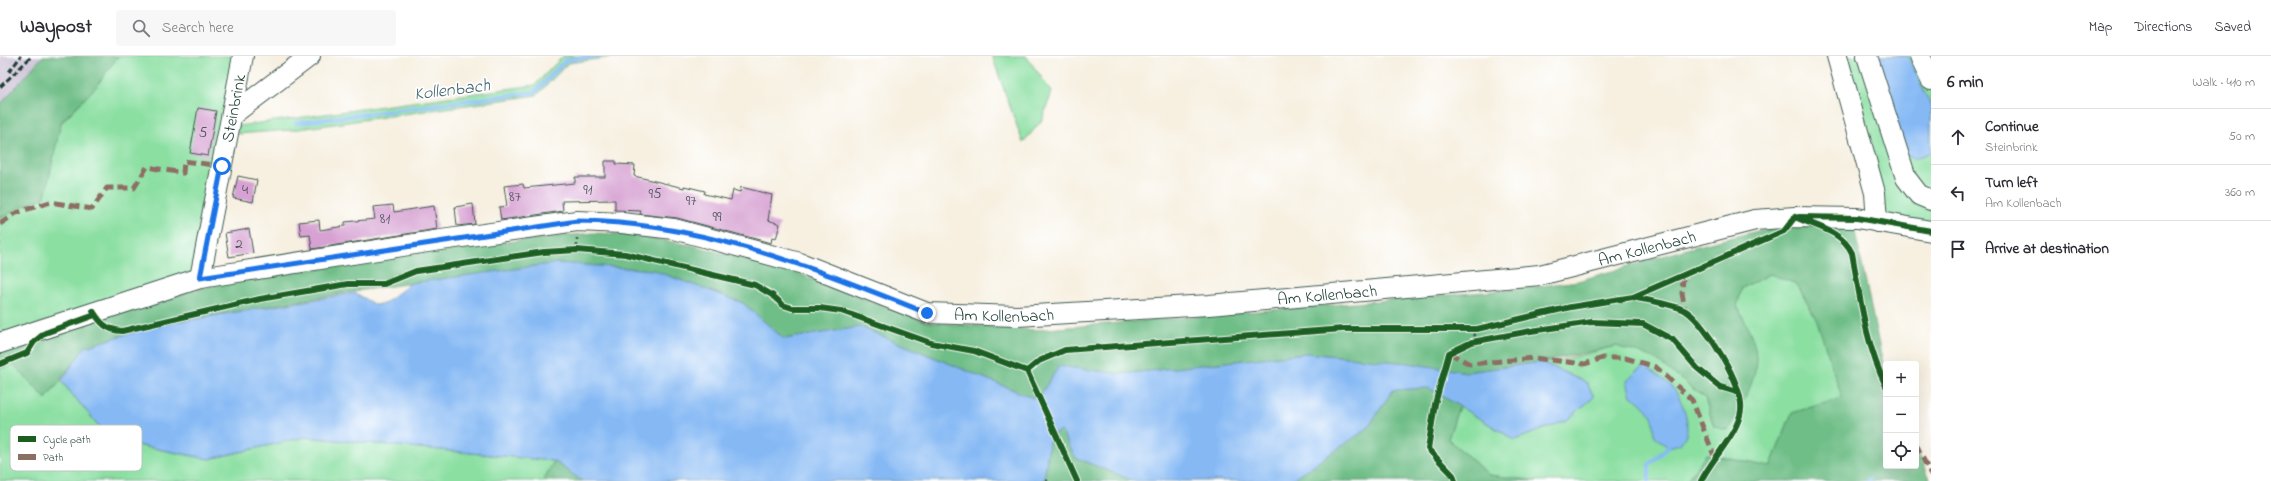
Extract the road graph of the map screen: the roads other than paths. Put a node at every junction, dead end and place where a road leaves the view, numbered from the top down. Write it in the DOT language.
graph roads {
  1 [pos="243,56"];
  2 [pos="310,56"];
  3 [pos="1837,56"];
  4 [pos="1867,56"];
  5 [pos="1920,56"];
  6 [pos="1931,80"];
  7 [pos="232,115"];
  8 [pos="1931,200"];
  9 [pos="1877,222"];
  10 [pos="1931,231"];
  11 [pos="200,278"];
  12 [pos="0,344"];
  1 -- 7 [label="street, Steinbrink"];
  2 -- 7 [label="street"];
  3 -- 9 [label="street"];
  4 -- 8 [label="street"];
  5 -- 6 [label="street"];
  7 -- 11 [label="street, Steinbrink"];
  9 -- 10 [label="street, Am Kollenbach"];
  9 -- 11 [label="street, Am Kollenbach"];
  11 -- 12 [label="street, Am Kollenbach"];
}
